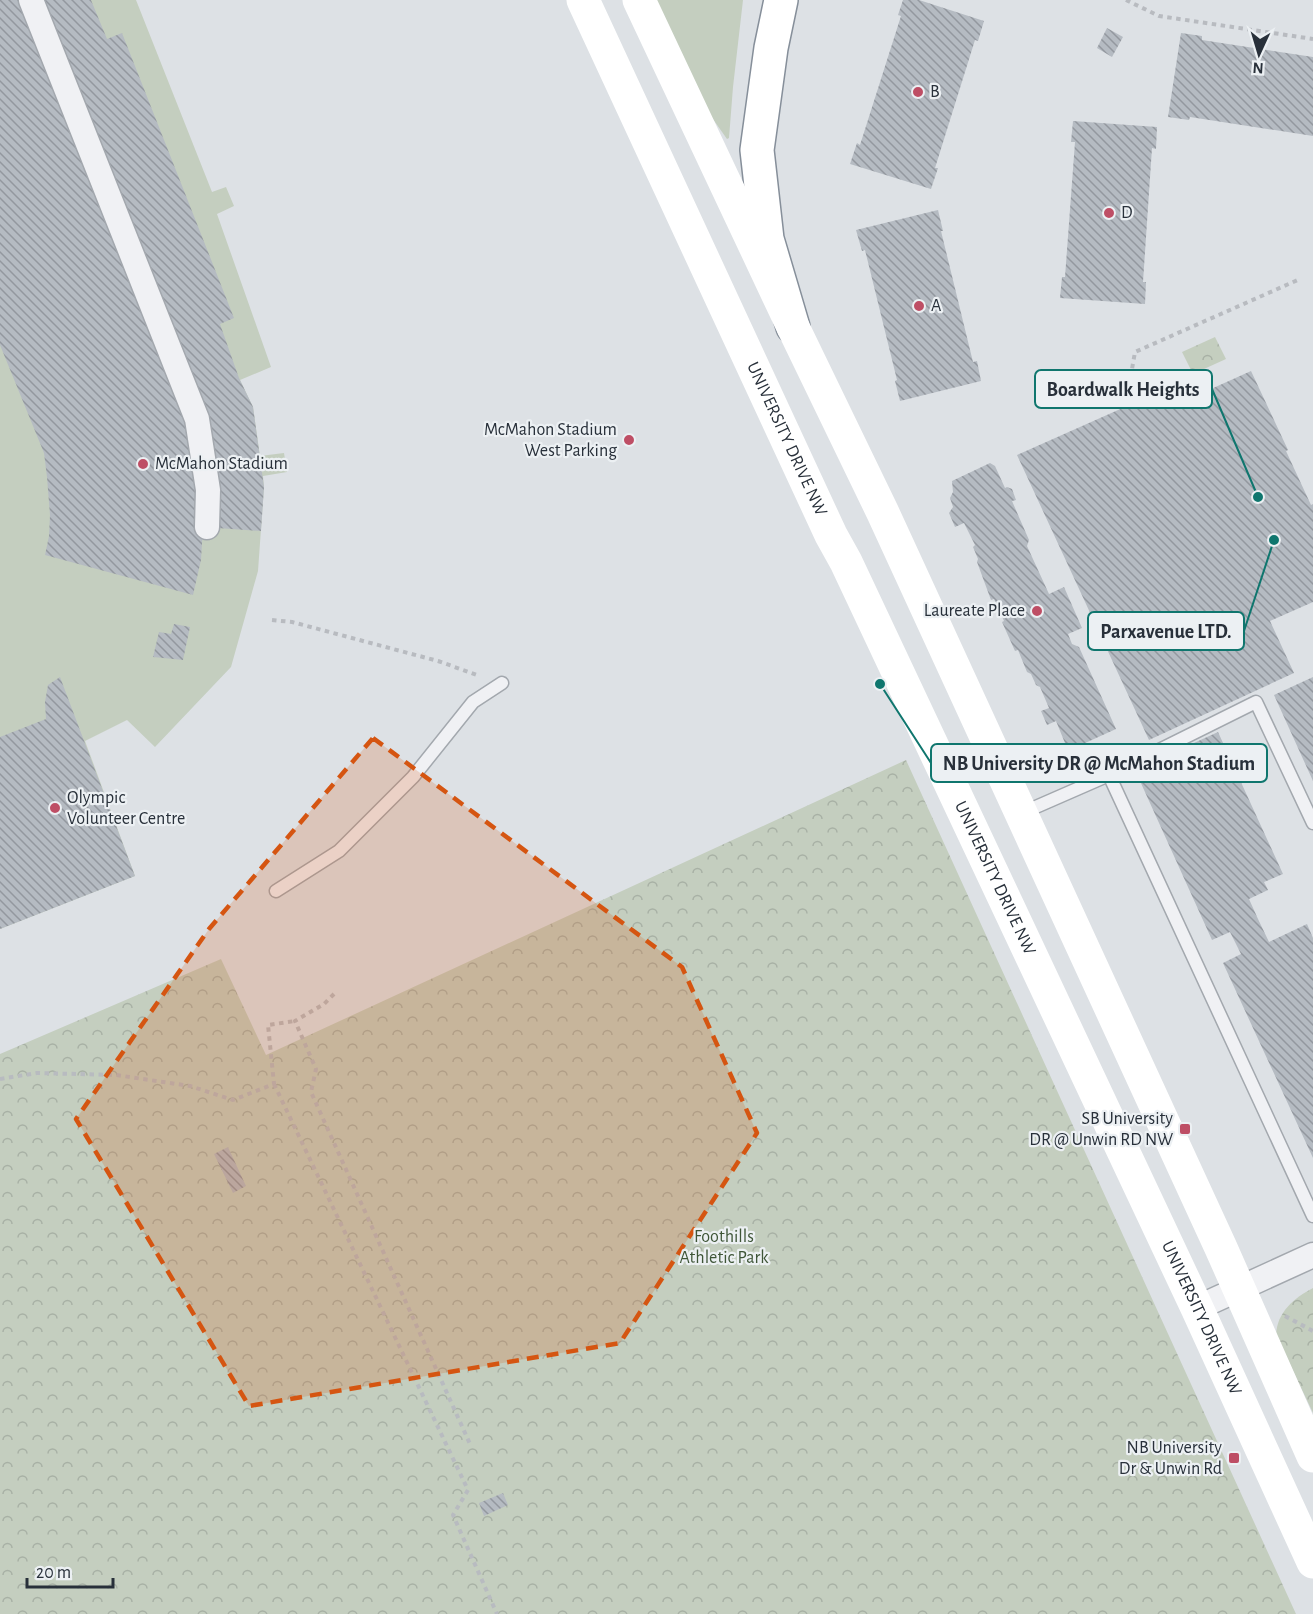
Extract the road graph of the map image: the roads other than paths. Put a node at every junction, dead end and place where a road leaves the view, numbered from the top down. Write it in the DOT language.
graph roads {
  1 [pos="31,0"];
  2 [pos="583,0"];
  3 [pos="639,0"];
  4 [pos="781,0"];
  5 [pos="793,327"];
  6 [pos="207,527"];
  7 [pos="502,683"];
  8 [pos="1109,775"];
  9 [pos="1021,813"];
  10 [pos="1313,823"];
  11 [pos="276,891"];
  12 [pos="1310,1199"];
  13 [pos="1313,1216"];
  14 [pos="1313,1255"];
  15 [pos="1239,1290"];
  16 [pos="1197,1308"];
  17 [pos="1313,1456"];
  18 [pos="1313,1562"];
  1 -- 6 [label="street"];
  2 -- 16 [label="main road, UNIVERSITY DRIVE NW"];
  3 -- 5 [label="main road"];
  4 -- 5 [label="main road"];
  5 -- 9 [label="main road"];
  7 -- 11 [label="lane"];
  8 -- 9 [label="lane"];
  8 -- 10 [label="lane"];
  8 -- 12 [label="lane"];
  9 -- 15 [label="main road"];
  12 -- 13 [label="lane"];
  14 -- 15 [label="street"];
  15 -- 16 [label="street"];
  15 -- 17 [label="main road"];
  16 -- 18 [label="main road, UNIVERSITY DRIVE NW"];
}
